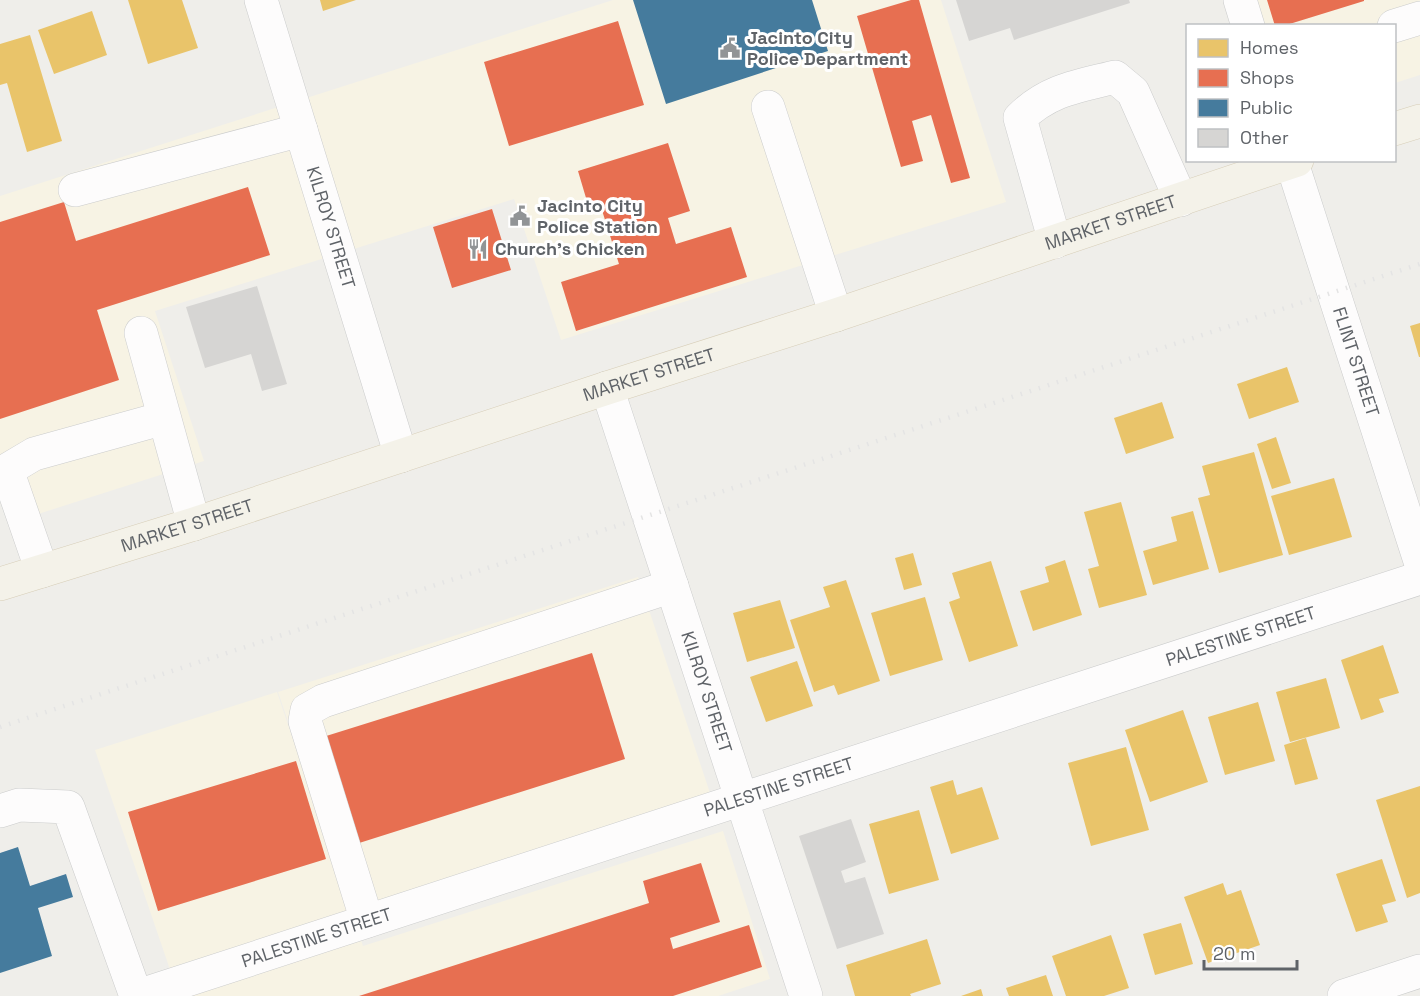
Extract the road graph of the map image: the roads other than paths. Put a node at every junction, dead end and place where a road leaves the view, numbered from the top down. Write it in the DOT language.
graph roads {
  1 [pos="261,0"];
  2 [pos="1240,0"];
  3 [pos="1420,18"];
  4 [pos="1247,24"];
  5 [pos="1396,26"];
  6 [pos="768,107"];
  7 [pos="1420,121"];
  8 [pos="1396,129"];
  9 [pos="301,130"];
  10 [pos="1290,162"];
  11 [pos="1293,162"];
  12 [pos="75,190"];
  13 [pos="1181,200"];
  14 [pos="1054,242"];
  15 [pos="836,315"];
  16 [pos="141,333"];
  17 [pos="607,388"];
  18 [pos="164,418"];
  19 [pos="400,456"];
  20 [pos="3,468"];
  21 [pos="194,524"];
  22 [pos="1420,561"];
  23 [pos="42,571"];
  24 [pos="1420,578"];
  25 [pos="0,584"];
  26 [pos="672,586"];
  27 [pos="742,800"];
  28 [pos="0,811"];
  29 [pos="367,921"];
  30 [pos="1420,971"];
  31 [pos="137,996"];
  32 [pos="806,996"];
  33 [pos="1344,996"];
  1 -- 9 [label="street, KILROY STREET"];
  2 -- 4 [label="street"];
  3 -- 5 [label="street"];
  6 -- 15 [label="street"];
  7 -- 8 [label="main road"];
  9 -- 12 [label="street"];
  9 -- 19 [label="street, KILROY STREET"];
  10 -- 13 [label="main road, MARKET STREET"];
  11 -- 22 [label="street, FLINT STREET"];
  13 -- 14 [label="main road, MARKET STREET"];
  13 -- 14 [label="street"];
  14 -- 15 [label="main road, MARKET STREET"];
  15 -- 17 [label="main road, MARKET STREET"];
  16 -- 18 [label="street"];
  17 -- 19 [label="main road, MARKET STREET"];
  17 -- 26 [label="street, KILROY STREET"];
  18 -- 20 [label="street"];
  18 -- 21 [label="street"];
  19 -- 21 [label="main road, MARKET STREET"];
  20 -- 23 [label="street"];
  21 -- 23 [label="main road, MARKET STREET"];
  23 -- 25 [label="main road, MARKET STREET"];
  24 -- 27 [label="street, PALESTINE STREET"];
  26 -- 27 [label="street, KILROY STREET"];
  26 -- 29 [label="street"];
  27 -- 29 [label="street, PALESTINE STREET"];
  27 -- 32 [label="street, KILROY STREET"];
  28 -- 31 [label="street"];
  29 -- 31 [label="street, PALESTINE STREET"];
  30 -- 33 [label="street"];
}
